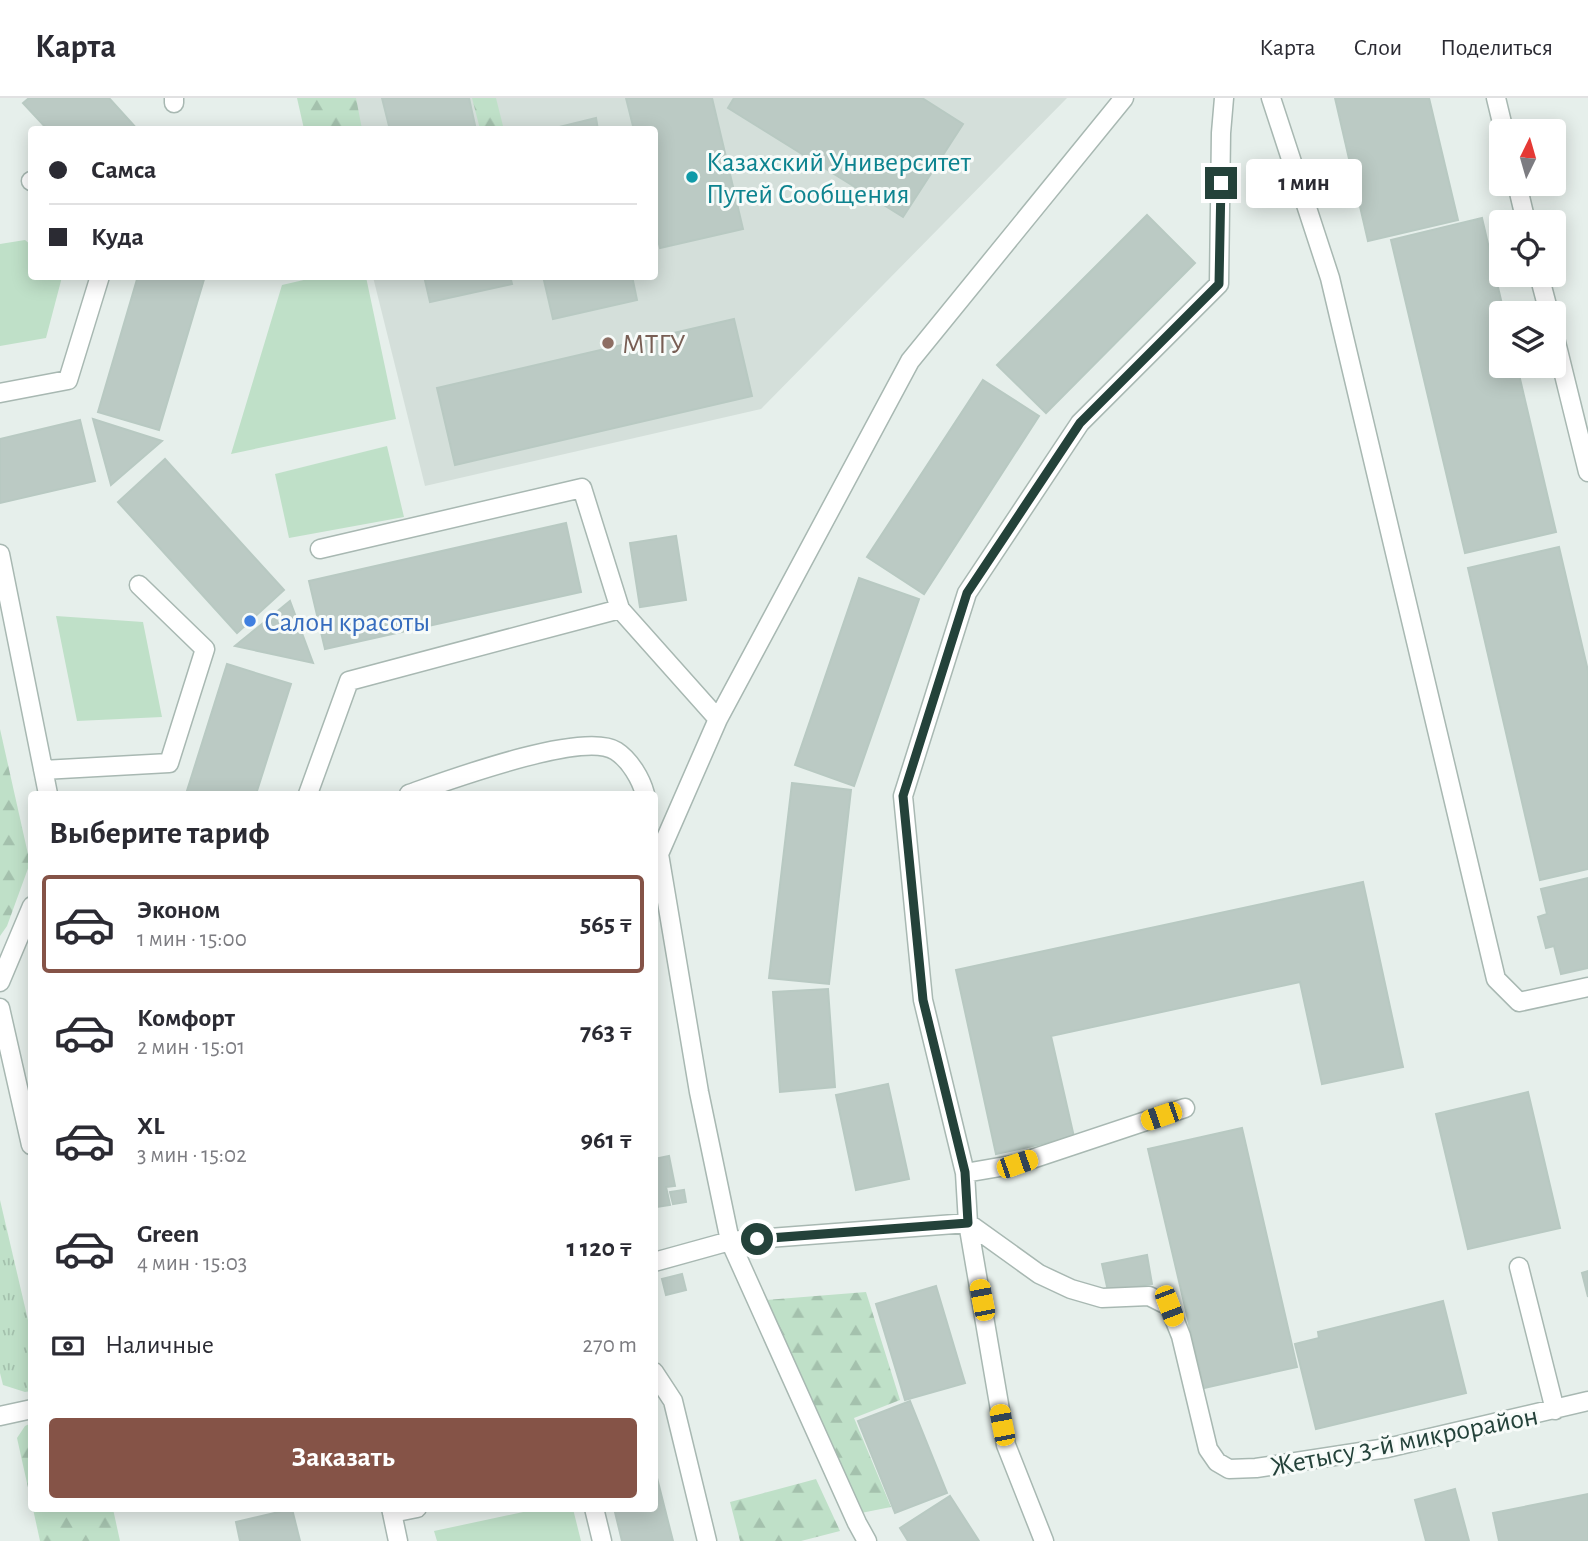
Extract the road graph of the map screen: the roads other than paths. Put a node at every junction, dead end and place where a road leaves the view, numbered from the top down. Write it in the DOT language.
graph roads {
  1 [pos="1124,98"];
  2 [pos="1224,98"];
  3 [pos="1271,98"];
  4 [pos="1496,98"];
  5 [pos="1501,119"];
  6 [pos="99,280"];
  7 [pos="1565,378"];
  8 [pos="0,393"];
  9 [pos="1588,472"];
  10 [pos="320,549"];
  11 [pos="0,554"];
  12 [pos="139,585"];
  13 [pos="620,609"];
  14 [pos="718,719"];
  15 [pos="43,770"];
  16 [pos="47,791"];
  17 [pos="309,791"];
  18 [pos="418,791"];
  19 [pos="644,791"];
  20 [pos="658,850"];
  21 [pos="659,854"];
  22 [pos="28,916"];
  23 [pos="0,982"];
  24 [pos="1588,987"];
  25 [pos="0,1008"];
  26 [pos="1185,1108"];
  27 [pos="28,1132"];
  28 [pos="965,1172"];
  29 [pos="968,1223"];
  30 [pos="730,1241"];
  31 [pos="658,1261"];
  32 [pos="1519,1267"];
  33 [pos="658,1378"];
  34 [pos="1588,1401"];
  35 [pos="28,1410"];
  36 [pos="1555,1410"];
  37 [pos="0,1416"];
  38 [pos="392,1512"];
  39 [pos="595,1512"];
  40 [pos="398,1541"];
  41 [pos="602,1541"];
  42 [pos="707,1541"];
  43 [pos="867,1541"];
  44 [pos="1044,1541"];
  1 -- 14 [label="lane"];
  2 -- 28 [label="lane"];
  3 -- 24 [label="lane"];
  4 -- 5 [label="lane"];
  6 -- 8 [label="lane"];
  7 -- 9 [label="lane"];
  10 -- 13 [label="lane"];
  11 -- 15 [label="lane"];
  12 -- 15 [label="lane"];
  13 -- 14 [label="lane"];
  13 -- 17 [label="lane"];
  14 -- 21 [label="lane"];
  15 -- 16 [label="lane"];
  18 -- 19 [label="lane"];
  20 -- 21 [label="lane"];
  21 -- 30 [label="lane"];
  22 -- 23 [label="lane"];
  25 -- 27 [label="lane"];
  26 -- 28 [label="lane"];
  28 -- 29 [label="lane"];
  29 -- 30 [label="lane"];
  29 -- 36 [label="lane, Жетысу 3-й микрорайон"];
  29 -- 44 [label="lane"];
  30 -- 31 [label="lane"];
  30 -- 43 [label="lane"];
  32 -- 36 [label="lane"];
  33 -- 42 [label="lane"];
  34 -- 36 [label="lane, Жетысу 3-й микрорайон"];
  35 -- 37 [label="lane"];
  38 -- 40 [label="lane"];
  39 -- 41 [label="lane"];
}
